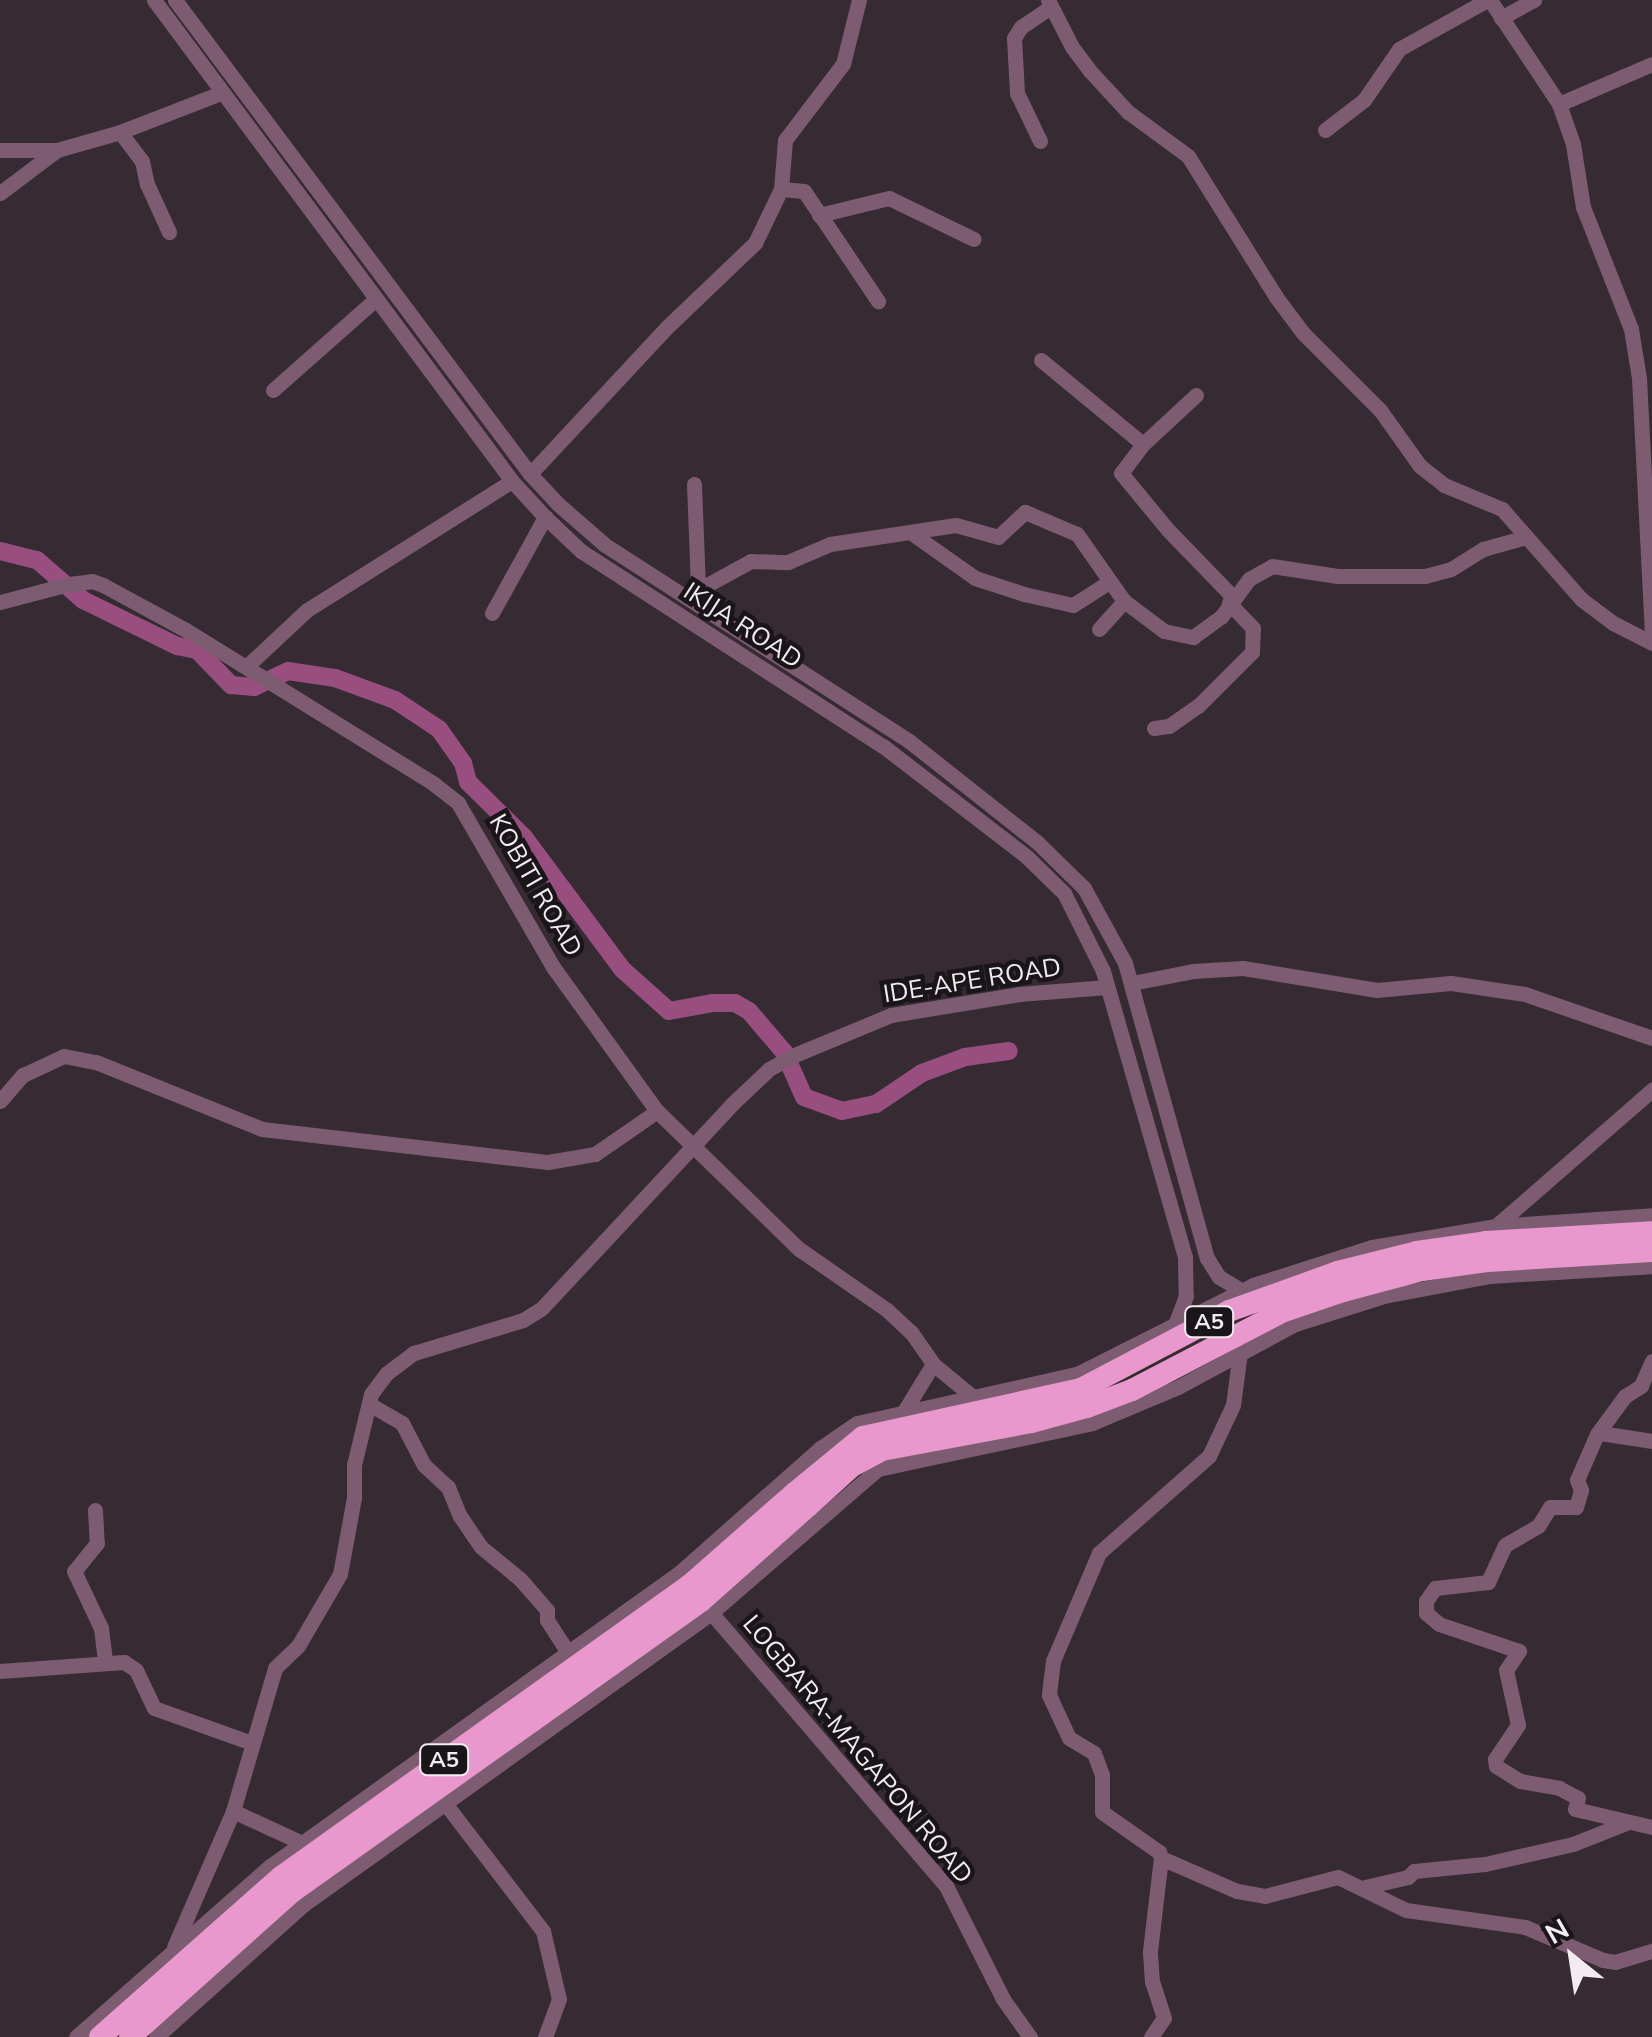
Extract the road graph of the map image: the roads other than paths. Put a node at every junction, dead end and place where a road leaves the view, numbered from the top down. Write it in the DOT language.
graph roads {
  1 [pos="154,0"];
  2 [pos="175,0"];
  3 [pos="859,0"];
  4 [pos="1489,0"];
  5 [pos="1534,0"];
  6 [pos="1049,4"];
  7 [pos="1501,18"];
  8 [pos="1652,64"];
  9 [pos="221,94"];
  10 [pos="1559,104"];
  11 [pos="1325,130"];
  12 [pos="120,132"];
  13 [pos="1040,142"];
  14 [pos="0,150"];
  15 [pos="57,150"];
  16 [pos="782,189"];
  17 [pos="0,193"];
  18 [pos="819,215"];
  19 [pos="170,232"];
  20 [pos="974,239"];
  21 [pos="376,299"];
  22 [pos="878,300"];
  23 [pos="1041,360"];
  24 [pos="273,390"];
  25 [pos="1196,395"];
  26 [pos="1142,444"];
  27 [pos="530,474"];
  28 [pos="512,481"];
  29 [pos="694,484"];
  30 [pos="545,518"];
  31 [pos="910,532"];
  32 [pos="1526,536"];
  33 [pos="1109,582"];
  34 [pos="692,593"];
  35 [pos="1231,600"];
  36 [pos="0,602"];
  37 [pos="1124,602"];
  38 [pos="492,613"];
  39 [pos="1098,629"];
  40 [pos="1652,631"];
  41 [pos="1652,644"];
  42 [pos="246,666"];
  43 [pos="1154,728"];
  44 [pos="1132,984"];
  45 [pos="1108,987"];
  46 [pos="1652,1038"];
  47 [pos="1652,1090"];
  48 [pos="0,1102"];
  49 [pos="657,1111"];
  50 [pos="695,1146"];
  51 [pos="1652,1215"];
  52 [pos="1496,1226"];
  53 [pos="1652,1232"];
  54 [pos="1652,1251"];
  55 [pos="1652,1266"];
  56 [pos="1241,1290"];
  57 [pos="1174,1325"];
  58 [pos="1240,1352"];
  59 [pos="1124,1353"];
  60 [pos="1652,1361"];
  61 [pos="933,1364"];
  62 [pos="973,1397"];
  63 [pos="1146,1401"];
  64 [pos="368,1404"];
  65 [pos="905,1410"];
  66 [pos="1600,1433"];
  67 [pos="1652,1441"];
  68 [pos="802,1499"];
  69 [pos="95,1510"];
  70 [pos="695,1593"];
  71 [pos="569,1654"];
  72 [pos="105,1661"];
  73 [pos="0,1671"];
  74 [pos="252,1742"];
  75 [pos="444,1802"];
  76 [pos="233,1811"];
  77 [pos="1626,1823"];
  78 [pos="1652,1827"];
  79 [pos="300,1842"];
  80 [pos="1161,1858"];
  81 [pos="1365,1887"];
  82 [pos="1652,1951"];
  83 [pos="170,1955"];
  84 [pos="76,2037"];
  85 [pos="100,2037"];
  86 [pos="130,2037"];
  87 [pos="156,2037"];
  88 [pos="545,2037"];
  89 [pos="1030,2037"];
  90 [pos="1152,2037"];
  1 -- 9 [label="street, IKIJA ROAD"];
  2 -- 27 [label="street, IKIJA ROAD"];
  3 -- 16 [label="street"];
  4 -- 7 [label="street"];
  4 -- 11 [label="street"];
  5 -- 7 [label="street"];
  6 -- 13 [label="street"];
  6 -- 32 [label="street"];
  7 -- 10 [label="street"];
  8 -- 10 [label="street"];
  9 -- 12 [label="street"];
  9 -- 21 [label="street, IKIJA ROAD"];
  10 -- 40 [label="street"];
  12 -- 15 [label="street"];
  12 -- 19 [label="street"];
  14 -- 15 [label="street"];
  15 -- 17 [label="street"];
  16 -- 18 [label="street"];
  16 -- 27 [label="street"];
  18 -- 20 [label="street"];
  18 -- 22 [label="street"];
  21 -- 24 [label="street"];
  21 -- 28 [label="street, IKIJA ROAD"];
  23 -- 26 [label="street"];
  25 -- 26 [label="street"];
  26 -- 35 [label="street"];
  27 -- 34 [label="street, IKIJA ROAD"];
  28 -- 30 [label="street, IKIJA ROAD"];
  28 -- 42 [label="street"];
  29 -- 34 [label="street"];
  30 -- 38 [label="street"];
  30 -- 45 [label="street, IKIJA ROAD"];
  31 -- 33 [label="street"];
  31 -- 33 [label="street"];
  31 -- 34 [label="street"];
  32 -- 35 [label="street"];
  32 -- 41 [label="street"];
  33 -- 37 [label="street"];
  34 -- 44 [label="street, IKIJA ROAD"];
  35 -- 37 [label="street"];
  35 -- 43 [label="street"];
  36 -- 42 [label="street, KOBITI ROAD"];
  37 -- 39 [label="street"];
  42 -- 49 [label="street, KOBITI ROAD"];
  44 -- 46 [label="street"];
  44 -- 56 [label="street, IKIJA ROAD"];
  45 -- 50 [label="street, IDE-APE ROAD"];
  45 -- 57 [label="street, IKIJA ROAD"];
  47 -- 52 [label="street"];
  48 -- 49 [label="street"];
  49 -- 50 [label="street, KOBITI ROAD"];
  50 -- 61 [label="street, KOBITI ROAD"];
  50 -- 64 [label="street, IDE-APE ROAD"];
  51 -- 52 [label="street"];
  52 -- 56 [label="street"];
  53 -- 68 [label="highway, A5, bridge"];
  54 -- 68 [label="highway, A5, bridge"];
  55 -- 58 [label="street"];
  56 -- 57 [label="street"];
  57 -- 59 [label="street"];
  58 -- 63 [label="street"];
  58 -- 80 [label="street"];
  59 -- 62 [label="street"];
  59 -- 63 [label="street"];
  60 -- 66 [label="street"];
  61 -- 62 [label="street, KOBITI ROAD"];
  61 -- 65 [label="street"];
  62 -- 65 [label="street"];
  63 -- 70 [label="street"];
  64 -- 71 [label="street"];
  64 -- 74 [label="street"];
  65 -- 70 [label="street"];
  66 -- 67 [label="street"];
  66 -- 77 [label="street"];
  68 -- 70 [label="highway, A5"];
  69 -- 72 [label="street"];
  70 -- 71 [label="street"];
  70 -- 75 [label="street"];
  70 -- 85 [label="highway, A5"];
  70 -- 86 [label="highway, A5"];
  70 -- 89 [label="street, LOGBARA-MAGAPON ROAD"];
  71 -- 79 [label="street"];
  72 -- 73 [label="street"];
  72 -- 74 [label="street"];
  74 -- 76 [label="street"];
  75 -- 87 [label="street"];
  75 -- 88 [label="street"];
  76 -- 79 [label="street"];
  76 -- 83 [label="street"];
  77 -- 78 [label="street"];
  77 -- 81 [label="street"];
  79 -- 83 [label="street"];
  80 -- 81 [label="street"];
  80 -- 90 [label="street"];
  81 -- 82 [label="street"];
  83 -- 84 [label="street"];
}
